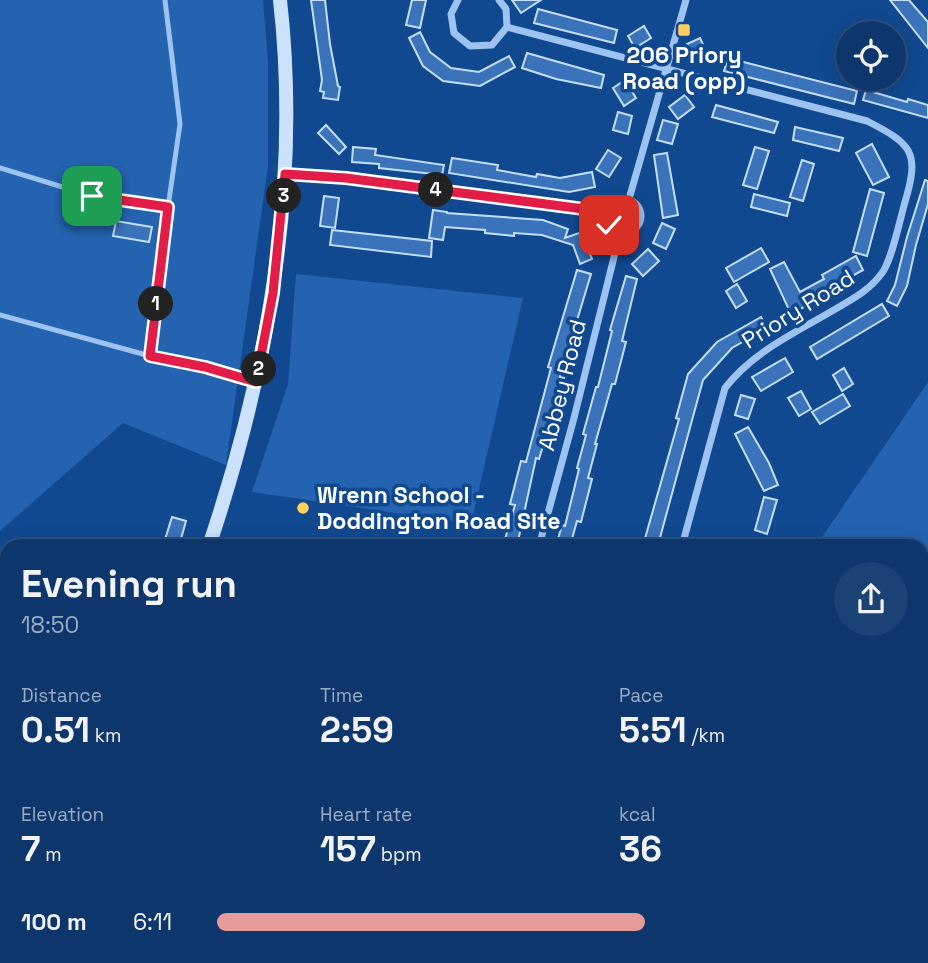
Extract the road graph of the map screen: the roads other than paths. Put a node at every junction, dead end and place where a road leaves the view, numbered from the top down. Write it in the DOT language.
graph roads {
  1 [pos="165,0"];
  2 [pos="280,0"];
  3 [pos="458,0"];
  4 [pos="499,0"];
  5 [pos="686,0"];
  6 [pos="507,27"];
  7 [pos="667,69"];
  8 [pos="0,168"];
  9 [pos="285,174"];
  10 [pos="629,199"];
  11 [pos="168,207"];
  12 [pos="607,212"];
  13 [pos="620,233"];
  14 [pos="0,315"];
  15 [pos="150,356"];
  16 [pos="205,367"];
  17 [pos="256,382"];
  18 [pos="211,539"];
  19 [pos="542,539"];
  20 [pos="684,539"];
  1 -- 11 [label="lane"];
  2 -- 9 [label="street"];
  3 -- 6 [label="street"];
  4 -- 6 [label="street"];
  5 -- 7 [label="street"];
  6 -- 7 [label="street, Priory Road"];
  7 -- 10 [label="street"];
  7 -- 20 [label="street, Priory Road"];
  8 -- 11 [label="lane"];
  9 -- 12 [label="street"];
  9 -- 17 [label="street"];
  10 -- 12 [label="street"];
  10 -- 13 [label="street, Abbey Road"];
  11 -- 15 [label="lane"];
  12 -- 13 [label="street"];
  13 -- 19 [label="street, Abbey Road"];
  14 -- 15 [label="lane"];
  15 -- 16 [label="lane"];
  16 -- 17 [label="street"];
  17 -- 18 [label="street"];
}
